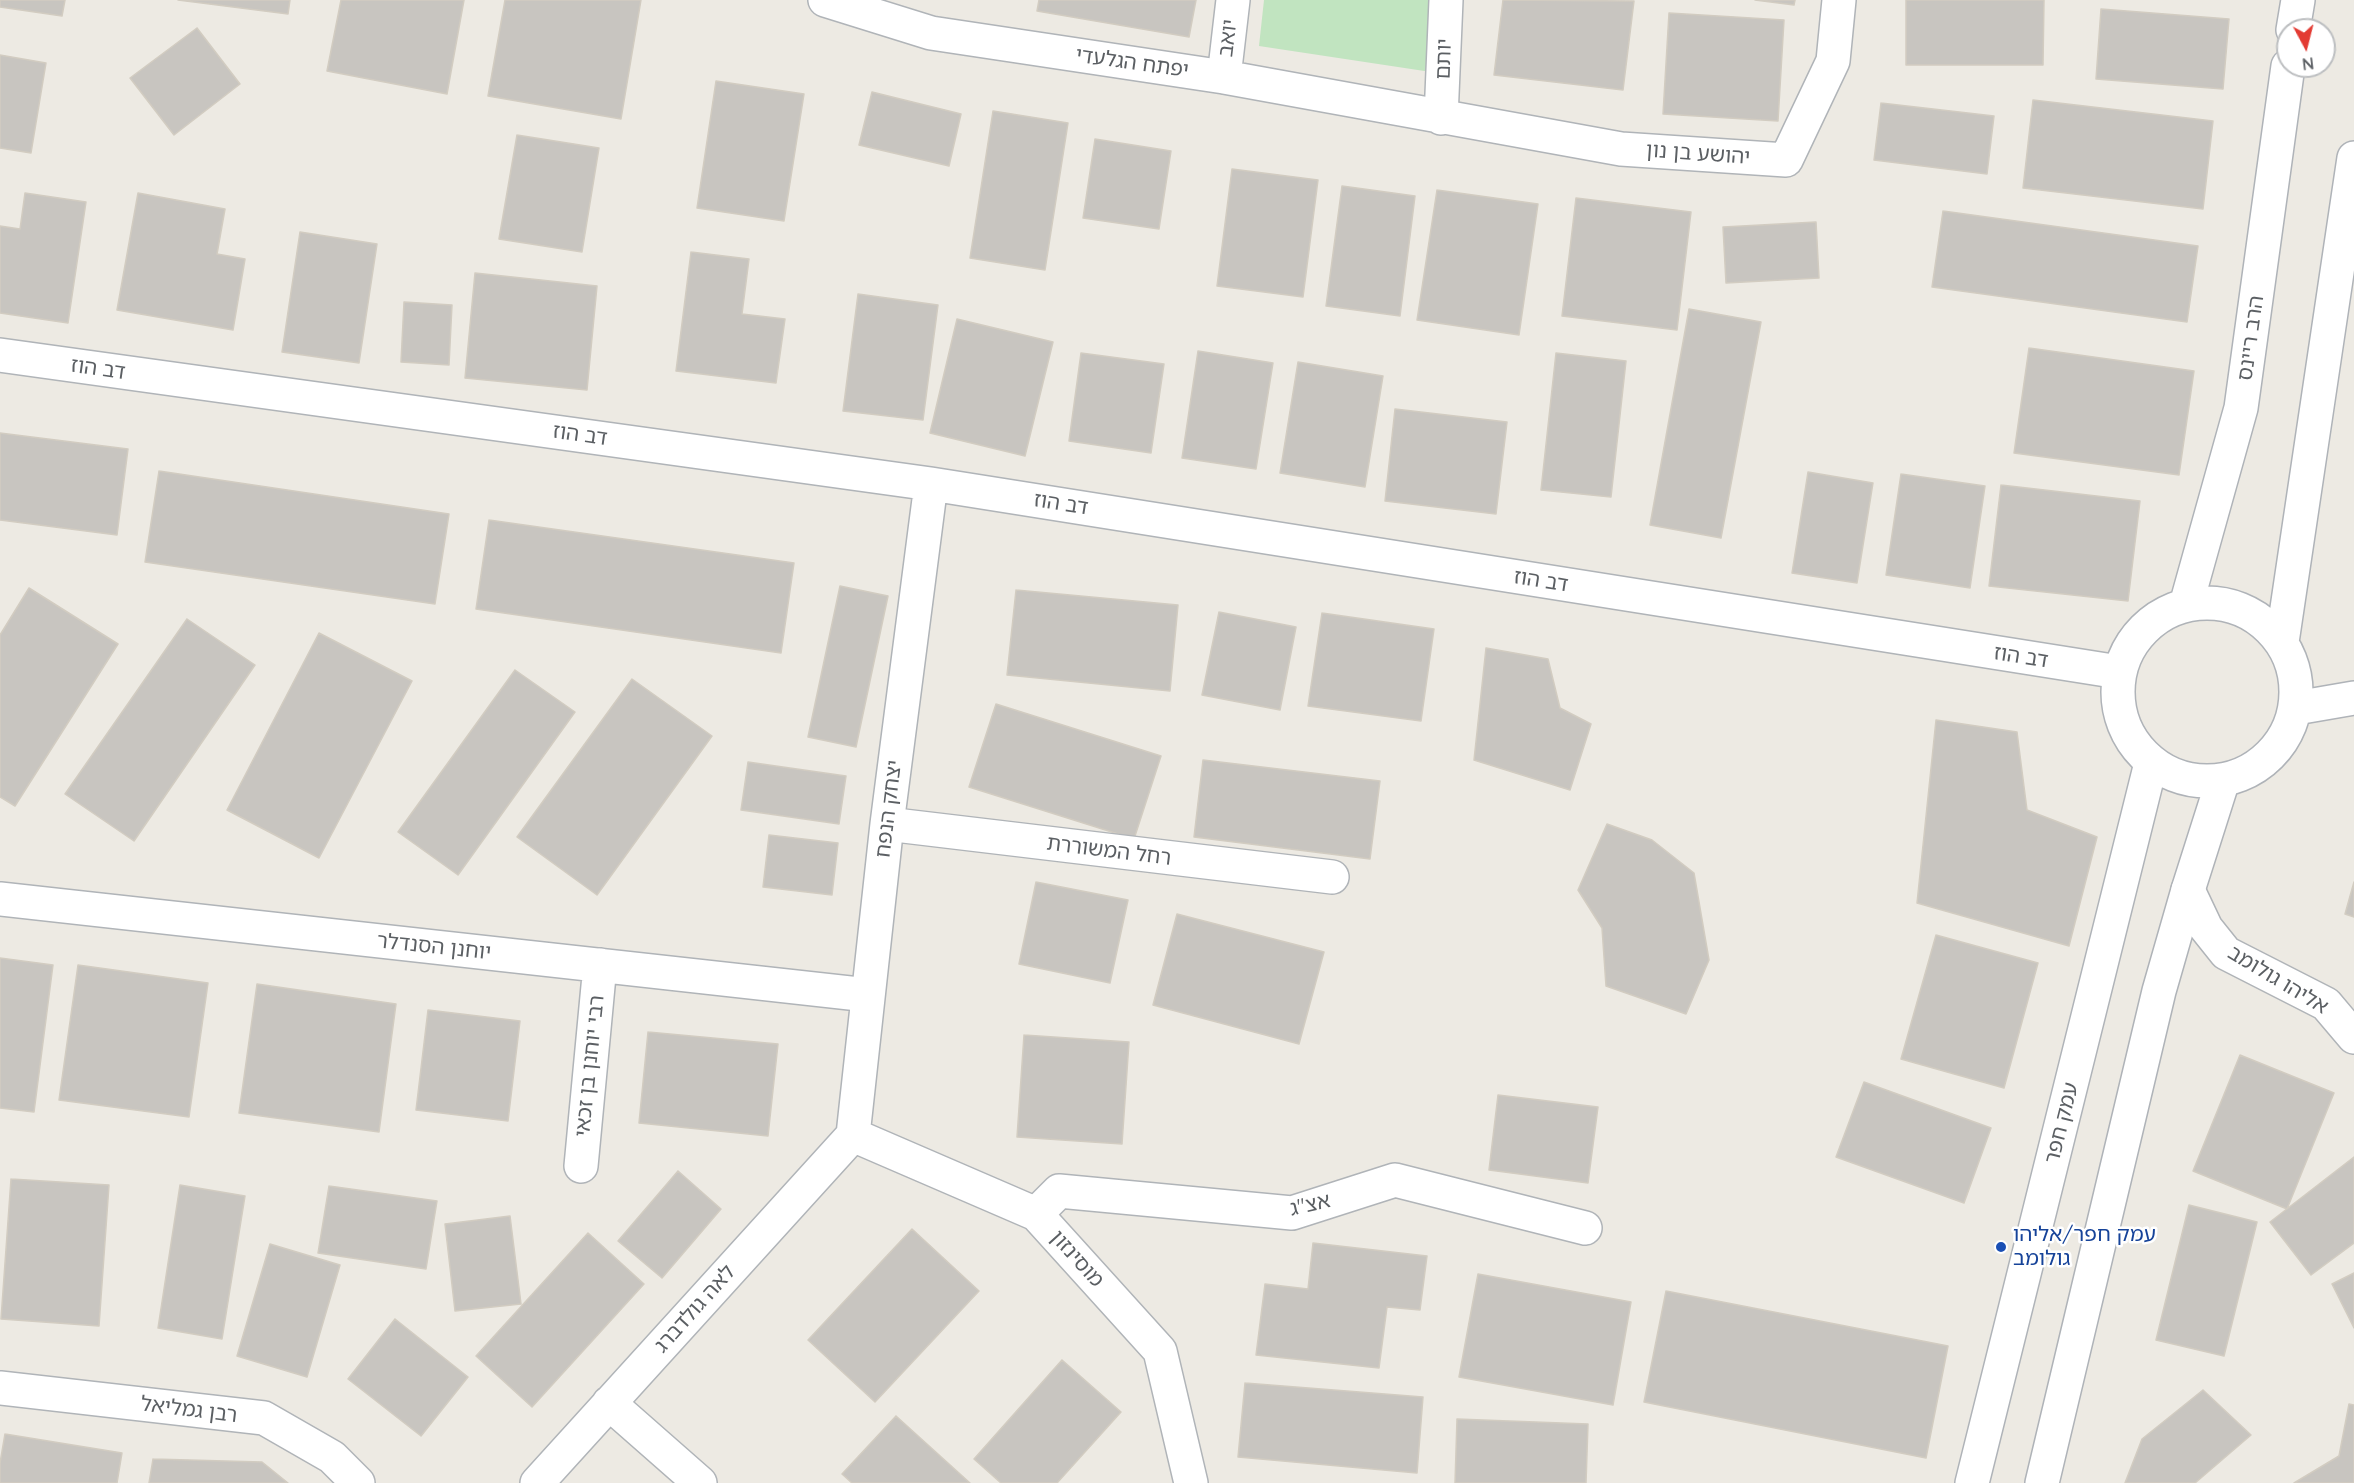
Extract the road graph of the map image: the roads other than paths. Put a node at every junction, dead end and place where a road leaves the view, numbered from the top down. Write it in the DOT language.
graph roads {
  1 [pos="825,0"];
  2 [pos="1233,0"];
  3 [pos="1446,0"];
  4 [pos="1839,0"];
  5 [pos="2298,0"];
  6 [pos="2296,18"];
  7 [pos="1224,77"];
  8 [pos="2286,78"];
  9 [pos="1441,118"];
  10 [pos="2354,158"];
  11 [pos="0,355"];
  12 [pos="931,484"];
  13 [pos="2186,605"];
  14 [pos="2282,642"];
  15 [pos="2119,672"];
  16 [pos="2354,698"];
  17 [pos="2296,708"];
  18 [pos="2151,763"];
  19 [pos="2223,780"];
  20 [pos="886,824"];
  21 [pos="1332,878"];
  22 [pos="2188,890"];
  23 [pos="0,899"];
  24 [pos="600,965"];
  25 [pos="868,995"];
  26 [pos="2354,1037"];
  27 [pos="853,1135"];
  28 [pos="581,1166"];
  29 [pos="1036,1214"];
  30 [pos="1585,1228"];
  31 [pos="0,1388"];
  32 [pos="609,1403"];
  33 [pos="358,1483"];
  34 [pos="537,1483"];
  35 [pos="700,1483"];
  36 [pos="1191,1483"];
  37 [pos="1972,1483"];
  38 [pos="2042,1483"];
  1 -- 7 [label="street, יפתח הגלעדי"];
  2 -- 7 [label="street, יואב"];
  3 -- 9 [label="street, יותם"];
  4 -- 9 [label="street, יהושע בן נון"];
  5 -- 6 [label="street"];
  7 -- 9 [label="street, יפתח הגלעדי"];
  8 -- 13 [label="street, הרב ריינס"];
  10 -- 14 [label="street"];
  11 -- 12 [label="street, דב הוז"];
  12 -- 15 [label="street, דב הוז"];
  12 -- 20 [label="street, יצחק הנפח"];
  13 -- 14 [label="street"];
  13 -- 15 [label="street"];
  14 -- 17 [label="street"];
  15 -- 18 [label="street"];
  16 -- 17 [label="street"];
  17 -- 19 [label="street"];
  18 -- 19 [label="street"];
  18 -- 37 [label="street, עמק חפר"];
  19 -- 22 [label="street"];
  20 -- 21 [label="street, רחל המשוררת"];
  20 -- 25 [label="street, יצחק הנפח"];
  22 -- 26 [label="street, אליהו גולומב"];
  22 -- 38 [label="street"];
  23 -- 24 [label="street, יוחנן הסנדלר"];
  24 -- 25 [label="street, יוחנן הסנדלר"];
  24 -- 28 [label="street, רבי יוחנן בן זכאי"];
  25 -- 27 [label="street, יצחק הנפח"];
  27 -- 29 [label="street, מוסינזון"];
  27 -- 32 [label="street, לאה גולדברג"];
  29 -- 30 [label="street, אצ\"ג"];
  29 -- 36 [label="street, מוסינזון"];
  31 -- 33 [label="street, רבן גמליאל"];
  32 -- 34 [label="street, לאה גולדברג"];
  32 -- 35 [label="street"];
}
